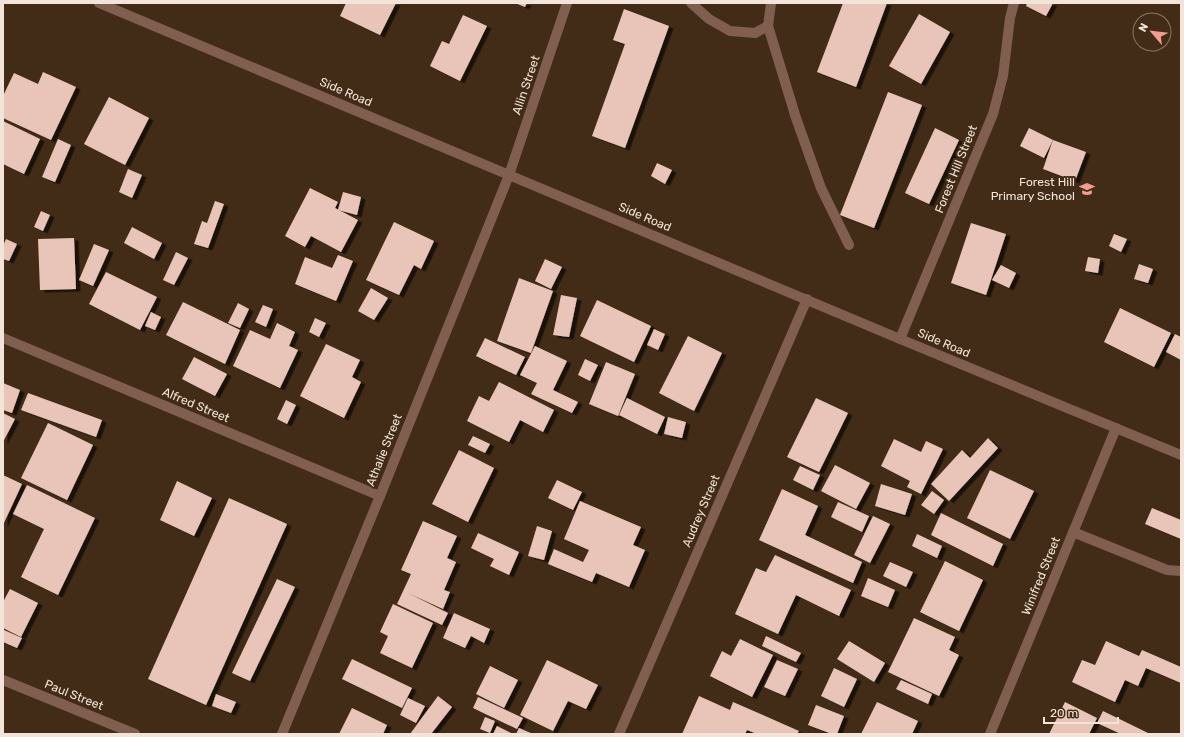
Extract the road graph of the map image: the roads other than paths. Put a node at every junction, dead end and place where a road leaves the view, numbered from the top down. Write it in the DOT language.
graph roads {
  1 [pos="99,3"];
  2 [pos="567,3"];
  3 [pos="691,3"];
  4 [pos="771,3"];
  5 [pos="1014,3"];
  6 [pos="768,26"];
  7 [pos="509,175"];
  8 [pos="849,245"];
  9 [pos="807,299"];
  10 [pos="3,338"];
  11 [pos="900,339"];
  12 [pos="1116,428"];
  13 [pos="1181,455"];
  14 [pos="380,496"];
  15 [pos="1073,532"];
  16 [pos="1181,571"];
  17 [pos="3,680"];
  18 [pos="135,734"];
  19 [pos="282,734"];
  20 [pos="619,734"];
  21 [pos="990,734"];
  1 -- 7 [label="street, Side Road"];
  2 -- 7 [label="street, Allin Street"];
  3 -- 6 [label="street"];
  4 -- 6 [label="street"];
  5 -- 11 [label="street, Forest Hill Street"];
  6 -- 8 [label="street"];
  7 -- 9 [label="street, Side Road"];
  7 -- 14 [label="street, Athalie Street"];
  9 -- 11 [label="street, Side Road"];
  9 -- 20 [label="street, Audrey Street"];
  10 -- 14 [label="street, Alfred Street"];
  11 -- 12 [label="street, Side Road"];
  12 -- 13 [label="street, Side Road"];
  12 -- 15 [label="street, Winifred Street"];
  14 -- 19 [label="street, Athalie Street"];
  15 -- 16 [label="street"];
  15 -- 21 [label="street, Winifred Street"];
  17 -- 18 [label="street, Paul Street"];
}
